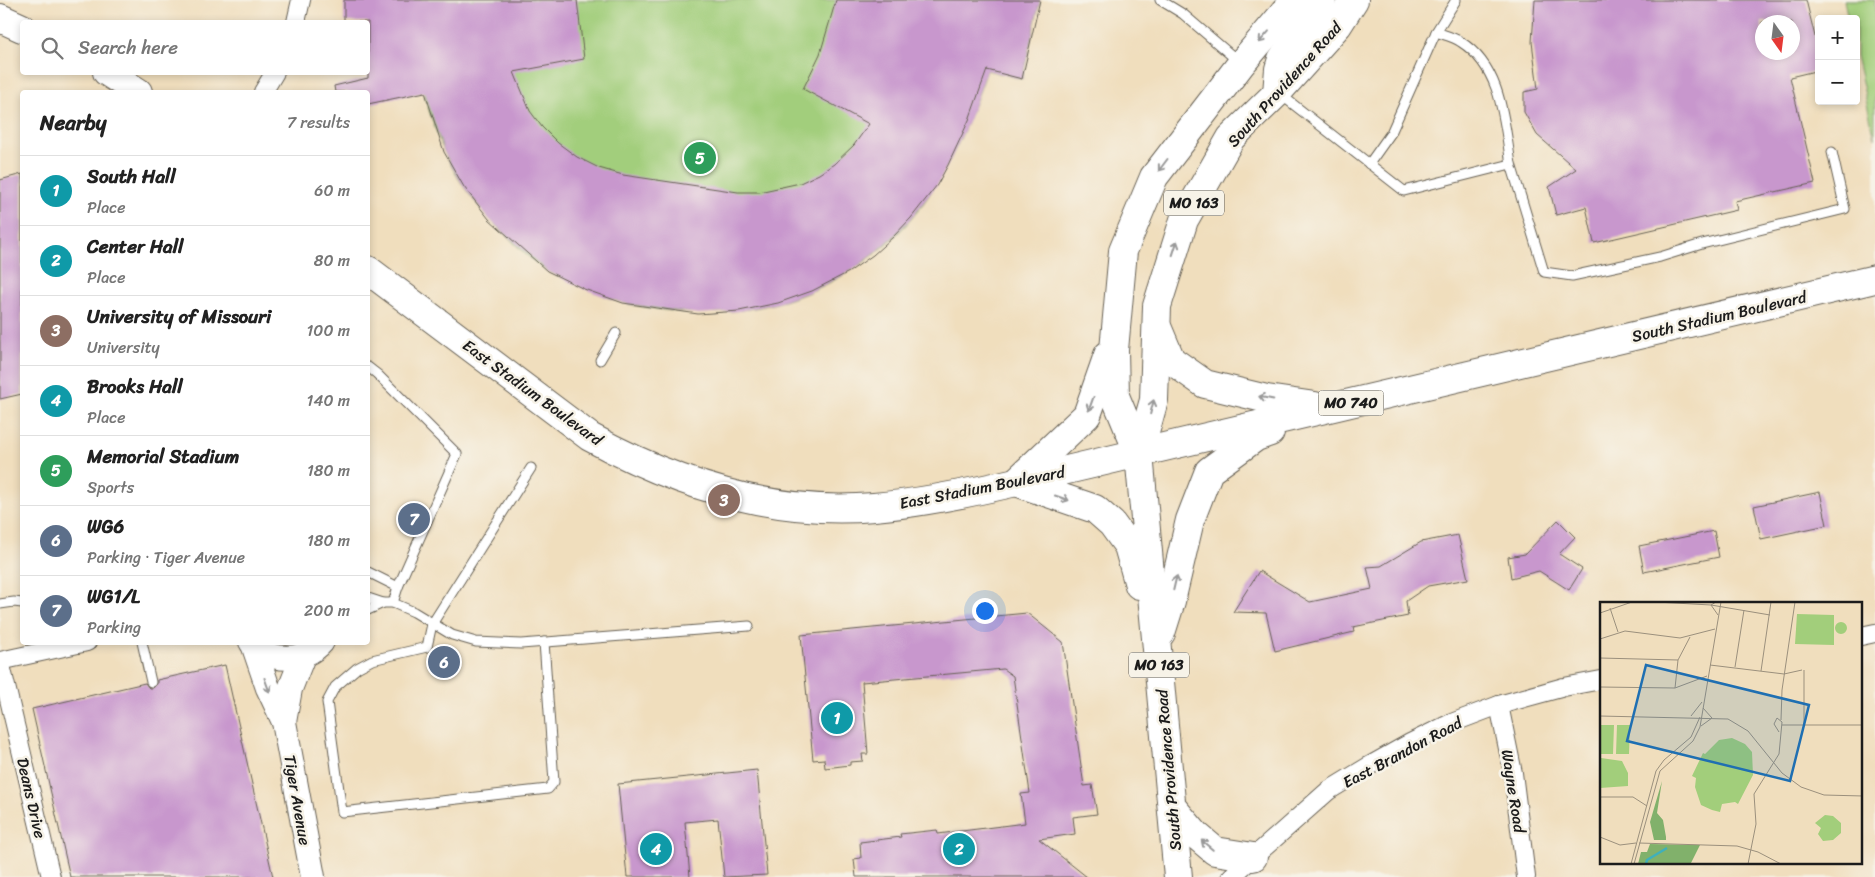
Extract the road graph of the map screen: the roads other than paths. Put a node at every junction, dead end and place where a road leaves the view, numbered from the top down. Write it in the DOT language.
graph roads {
  1 [pos="301,0"];
  2 [pos="1160,0"];
  3 [pos="1295,0"];
  4 [pos="1322,0"];
  5 [pos="1354,0"];
  6 [pos="1456,0"];
  7 [pos="0,18"];
  8 [pos="296,20"];
  9 [pos="20,27"];
  10 [pos="1436,32"];
  11 [pos="1241,64"];
  12 [pos="112,75"];
  13 [pos="273,75"];
  14 [pos="135,90"];
  15 [pos="264,90"];
  16 [pos="1278,93"];
  17 [pos="1832,152"];
  18 [pos="1369,164"];
  19 [pos="1511,164"];
  20 [pos="370,272"];
  21 [pos="1875,279"];
  22 [pos="1116,325"];
  23 [pos="1156,325"];
  24 [pos="616,333"];
  25 [pos="1562,353"];
  26 [pos="600,360"];
  27 [pos="370,369"];
  28 [pos="1331,408"];
  29 [pos="1139,454"];
  30 [pos="531,468"];
  31 [pos="1016,482"];
  32 [pos="370,573"];
  33 [pos="398,587"];
  34 [pos="370,599"];
  35 [pos="20,603"];
  36 [pos="383,603"];
  37 [pos="0,604"];
  38 [pos="393,604"];
  39 [pos="370,609"];
  40 [pos="432,624"];
  41 [pos="749,626"];
  42 [pos="1875,633"];
  43 [pos="1862,636"];
  44 [pos="544,642"];
  45 [pos="73,645"];
  46 [pos="143,645"];
  47 [pos="253,645"];
  48 [pos="1157,646"];
  49 [pos="312,649"];
  50 [pos="0,661"];
  51 [pos="1600,680"];
  52 [pos="151,682"];
  53 [pos="1499,705"];
  54 [pos="284,722"];
  55 [pos="1172,806"];
  56 [pos="1253,857"];
  57 [pos="50,877"];
  58 [pos="312,877"];
  59 [pos="1178,877"];
  60 [pos="1231,877"];
  61 [pos="1526,877"];
  1 -- 8 [label="street"];
  2 -- 11 [label="lane"];
  3 -- 11 [label="main road, South Providence Road / MO 163, one-way"];
  4 -- 16 [label="main road"];
  5 -- 16 [label="main road, South Providence Road / MO 163"];
  6 -- 10 [label="lane"];
  7 -- 9 [label="main road"];
  10 -- 18 [label="lane"];
  10 -- 19 [label="lane"];
  11 -- 22 [label="main road, South Providence Road / MO 163, one-way"];
  12 -- 14 [label="main road"];
  13 -- 15 [label="street"];
  16 -- 18 [label="lane"];
  23 -- 16 [label="main road, South Providence Road / MO 163, one-way"];
  17 -- 19 [label="lane"];
  18 -- 19 [label="lane"];
  20 -- 31 [label="main road, East Stadium Boulevard / MO 740"];
  21 -- 25 [label="main road, South Stadium Boulevard / MO 740"];
  22 -- 29 [label="main road, South Providence Road / MO 163"];
  22 -- 31 [label="main road, one-way"];
  28 -- 23 [label="main road, one-way"];
  29 -- 23 [label="main road, South Providence Road / MO 163, one-way"];
  24 -- 26 [label="lane"];
  25 -- 28 [label="main road, East Stadium Boulevard / MO 740"];
  27 -- 33 [label="lane"];
  28 -- 29 [label="main road, East Stadium Boulevard / MO 740"];
  48 -- 28 [label="main road, one-way"];
  29 -- 31 [label="main road, East Stadium Boulevard / MO 740"];
  29 -- 48 [label="main road, South Providence Road / MO 163"];
  30 -- 40 [label="lane"];
  31 -- 48 [label="main road, one-way"];
  32 -- 33 [label="lane"];
  33 -- 38 [label="lane"];
  34 -- 36 [label="lane"];
  35 -- 37 [label="lane"];
  36 -- 38 [label="lane"];
  36 -- 39 [label="lane"];
  38 -- 40 [label="lane"];
  40 -- 44 [label="lane"];
  40 -- 44 [label="lane"];
  41 -- 44 [label="lane"];
  42 -- 43 [label="street"];
  45 -- 50 [label="street"];
  46 -- 52 [label="lane"];
  47 -- 49 [label="street"];
  47 -- 54 [label="street, Tiger Avenue, one-way"];
  48 -- 55 [label="main road, South Providence Road / MO 163"];
  49 -- 54 [label="street, Tiger Avenue"];
  50 -- 57 [label="street, Deans Drive"];
  51 -- 53 [label="street, East Brandon Road"];
  53 -- 56 [label="street, East Brandon Road"];
  53 -- 61 [label="street, Wayne Road"];
  54 -- 58 [label="street, Tiger Avenue"];
  56 -- 55 [label="main road, one-way"];
  55 -- 59 [label="main road, South Providence Road / MO 163"];
  56 -- 60 [label="street, East Brandon Road"];
}
